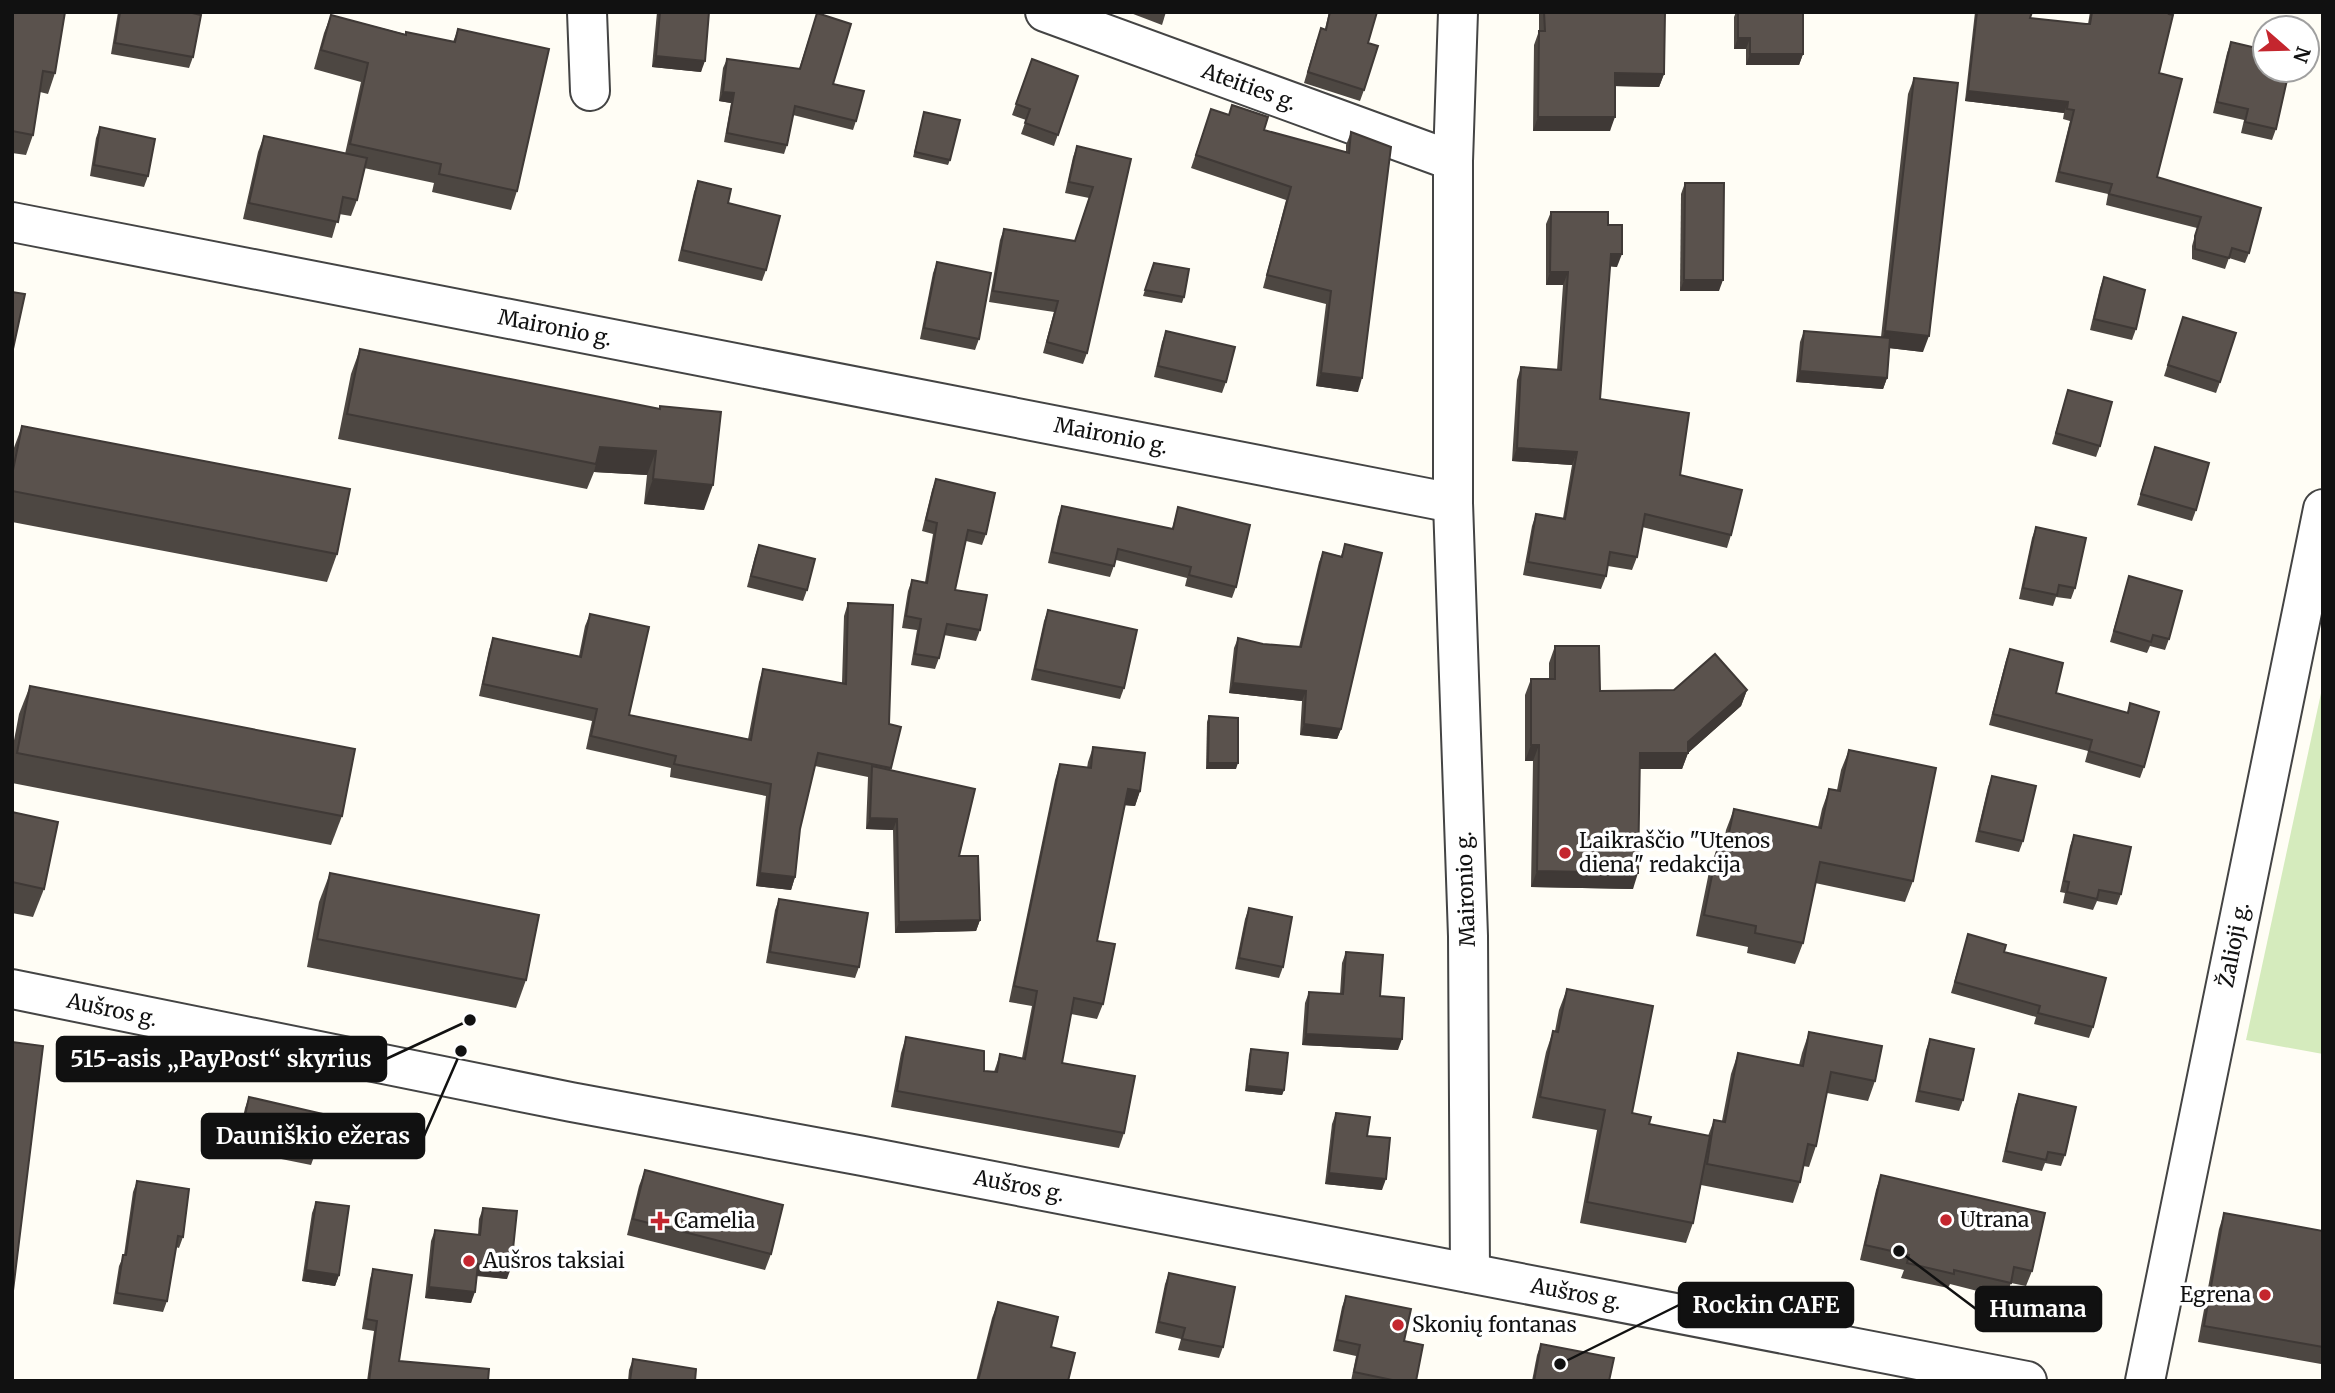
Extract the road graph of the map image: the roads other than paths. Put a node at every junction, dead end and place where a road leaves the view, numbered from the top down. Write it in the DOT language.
graph roads {
  1 [pos="587,12"];
  2 [pos="1045,12"];
  3 [pos="1458,12"];
  4 [pos="590,92"];
  5 [pos="1454,161"];
  6 [pos="12,222"];
  7 [pos="1453,503"];
  8 [pos="2323,509"];
  9 [pos="12,989"];
  10 [pos="1471,1273"];
  11 [pos="2027,1381"];
  12 [pos="2145,1381"];
  1 -- 4 [label="street"];
  2 -- 5 [label="street, Ateities g."];
  3 -- 5 [label="street"];
  5 -- 7 [label="street"];
  6 -- 7 [label="street, Maironio g."];
  7 -- 10 [label="street, Maironio g."];
  8 -- 12 [label="street, Žalioji g."];
  9 -- 10 [label="street, Aušros g."];
  10 -- 11 [label="street, Aušros g."];
}
